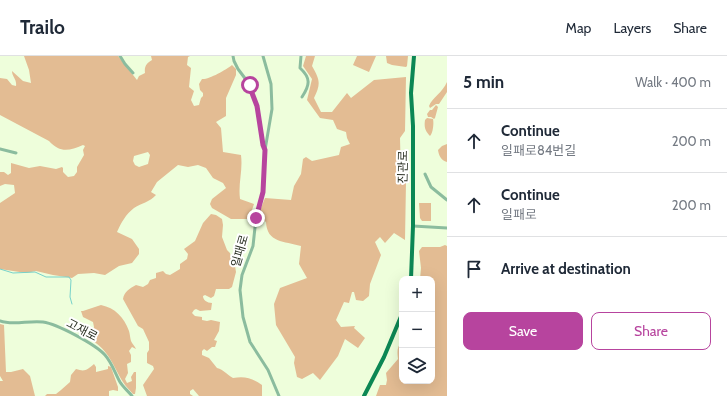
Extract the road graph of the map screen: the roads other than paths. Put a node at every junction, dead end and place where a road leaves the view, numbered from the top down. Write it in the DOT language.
graph roads {
  1 [pos="120,56"];
  2 [pos="233,56"];
  3 [pos="263,56"];
  4 [pos="302,56"];
  5 [pos="414,56"];
  6 [pos="133,73"];
  7 [pos="302,97"];
  8 [pos="0,149"];
  9 [pos="265,150"];
  10 [pos="16,153"];
  11 [pos="425,174"];
  12 [pos="447,200"];
  13 [pos="413,226"];
  14 [pos="447,228"];
  15 [pos="411,276"];
  16 [pos="0,321"];
  17 [pos="399,321"];
  18 [pos="132,396"];
  19 [pos="279,396"];
  20 [pos="364,396"];
  1 -- 6 [label="street"];
  2 -- 9 [label="street"];
  3 -- 9 [label="street, 일패로"];
  4 -- 7 [label="street"];
  5 -- 13 [label="main road, 진관로"];
  8 -- 10 [label="street"];
  9 -- 19 [label="street, 일패로"];
  11 -- 12 [label="street"];
  13 -- 14 [label="street"];
  13 -- 15 [label="main road, 진관로"];
  16 -- 18 [label="street, 고재로"];
  17 -- 20 [label="main road"];
}
